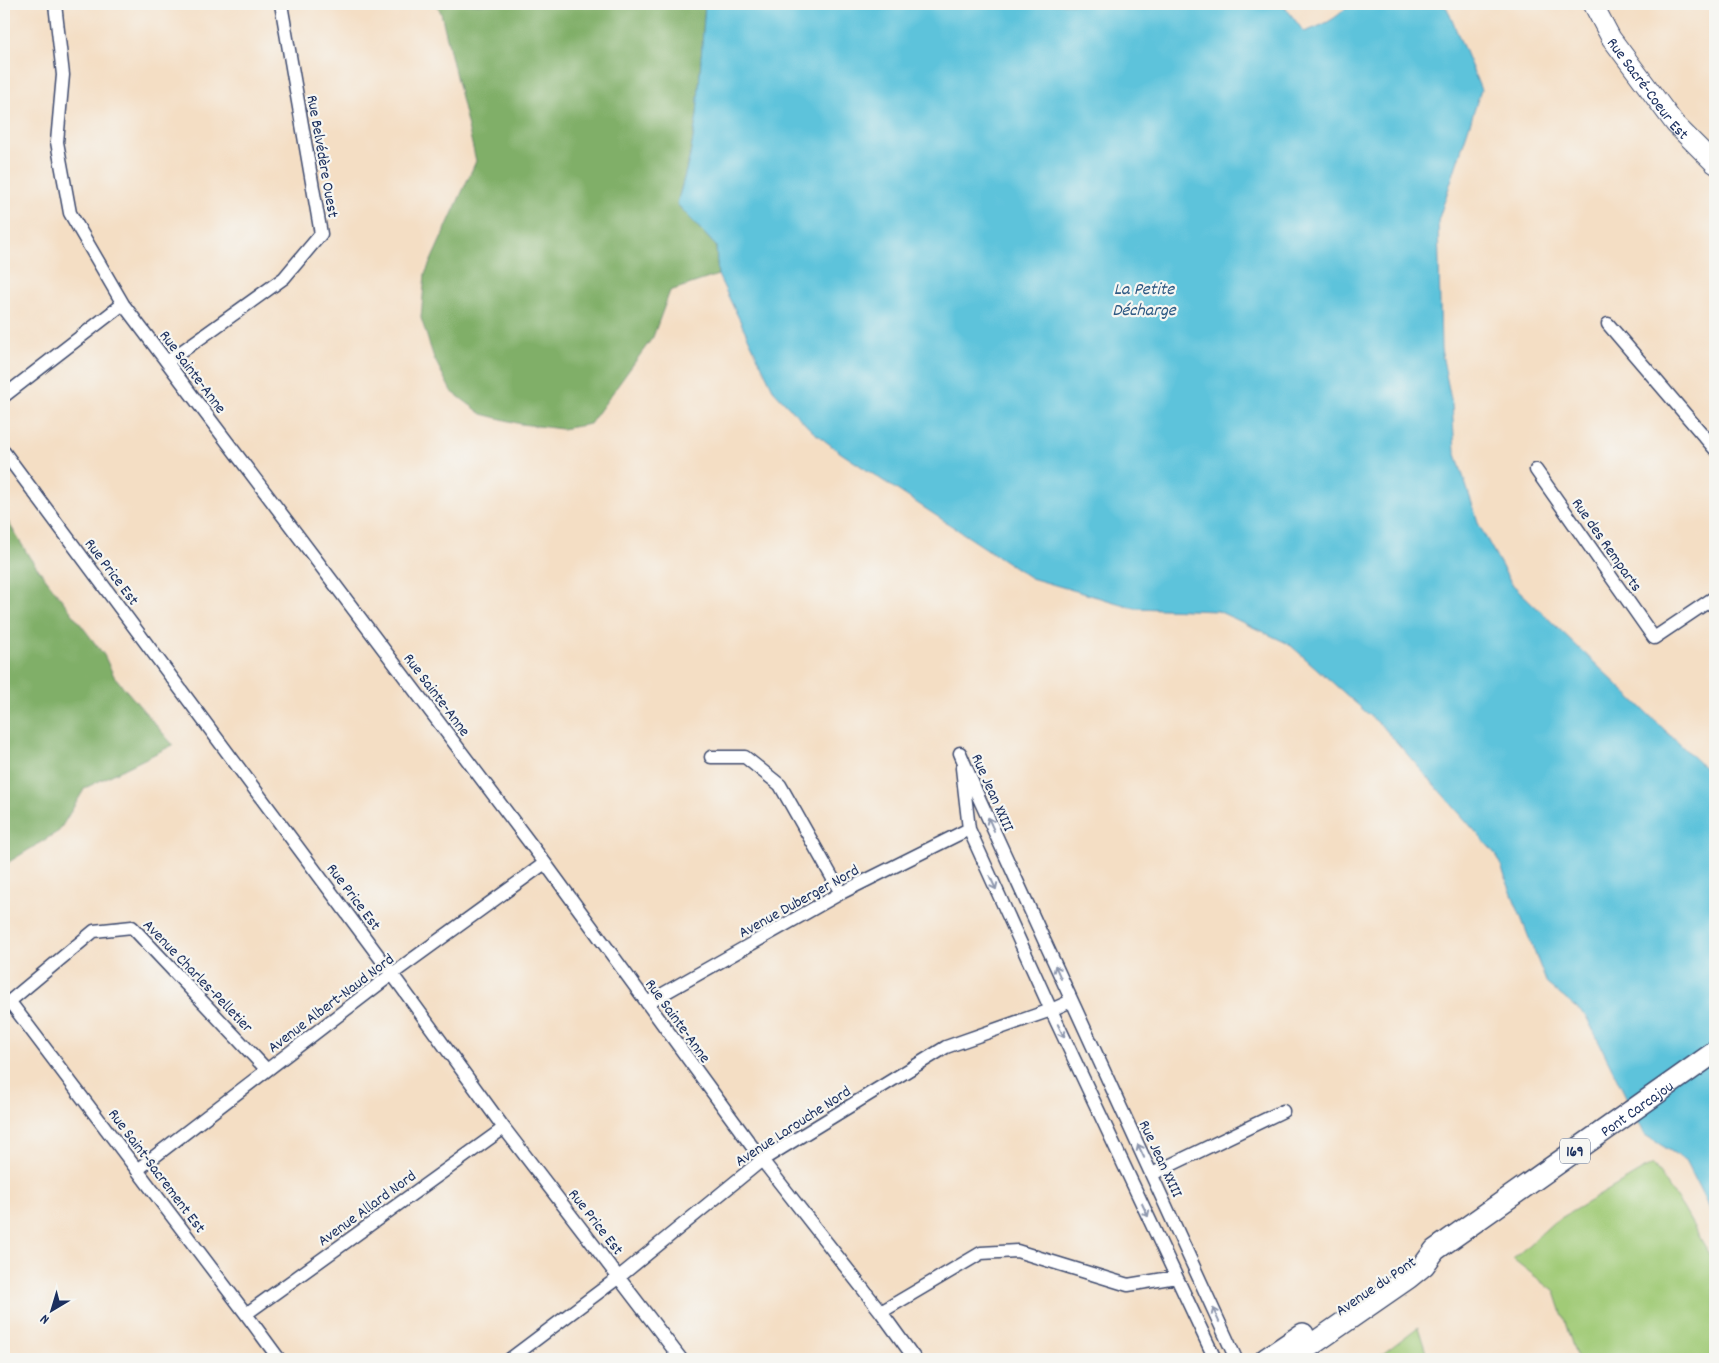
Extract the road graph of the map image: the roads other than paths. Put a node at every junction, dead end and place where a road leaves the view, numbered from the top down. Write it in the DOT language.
graph roads {
  1 [pos="55,4"];
  2 [pos="280,4"];
  3 [pos="1593,4"];
  4 [pos="1715,164"];
  5 [pos="123,304"];
  6 [pos="1608,324"];
  7 [pos="167,362"];
  8 [pos="4,396"];
  9 [pos="1715,449"];
  10 [pos="4,452"];
  11 [pos="1536,470"];
  12 [pos="1715,597"];
  13 [pos="711,757"];
  14 [pos="969,829"];
  15 [pos="545,863"];
  16 [pos="841,893"];
  17 [pos="392,974"];
  18 [pos="1071,1001"];
  19 [pos="7,1004"];
  20 [pos="647,1004"];
  21 [pos="1051,1010"];
  22 [pos="1715,1052"];
  23 [pos="267,1070"];
  24 [pos="1283,1111"];
  25 [pos="504,1128"];
  26 [pos="762,1160"];
  27 [pos="137,1170"];
  28 [pos="1152,1174"];
  29 [pos="1435,1250"];
  30 [pos="619,1277"];
  31 [pos="1176,1277"];
  32 [pos="881,1312"];
  33 [pos="246,1314"];
  34 [pos="279,1359"];
  35 [pos="510,1359"];
  36 [pos="681,1359"];
  37 [pos="915,1359"];
  38 [pos="1215,1359"];
  39 [pos="1236,1359"];
  40 [pos="1266,1359"];
  41 [pos="1291,1359"];
  1 -- 5 [label="street, Rue Sainte-Anne"];
  2 -- 7 [label="street, Rue Belvédère Ouest"];
  3 -- 4 [label="street, Rue Sacré-Coeur Est"];
  5 -- 7 [label="street, Rue Sainte-Anne"];
  5 -- 8 [label="street"];
  6 -- 9 [label="street"];
  7 -- 15 [label="street, Rue Sainte-Anne"];
  10 -- 17 [label="street, Rue Price Est"];
  11 -- 12 [label="street, Rue des Remparts"];
  13 -- 16 [label="street"];
  14 -- 16 [label="street, Avenue Duberger Nord"];
  18 -- 14 [label="street, Rue Jean XXIII, one-way"];
  14 -- 21 [label="street, Rue Jean XXIII, one-way"];
  15 -- 17 [label="street, Avenue Albert-Naud Nord"];
  15 -- 20 [label="street, Rue Sainte-Anne"];
  16 -- 20 [label="street, Avenue Duberger Nord"];
  17 -- 23 [label="street, Avenue Albert-Naud Nord"];
  17 -- 25 [label="street, Rue Price Est"];
  18 -- 21 [label="street, Avenue Larouche Nord"];
  28 -- 18 [label="street, Rue Jean XXIII, one-way"];
  19 -- 23 [label="street, Avenue Charles-Pelletier"];
  19 -- 27 [label="street, Rue Saint-Sacrement Est"];
  20 -- 26 [label="street, Rue Sainte-Anne"];
  21 -- 26 [label="street, Avenue Larouche Nord"];
  21 -- 31 [label="street, Rue Jean XXIII, one-way"];
  22 -- 29 [label="main road, Pont Carcajou / 169"];
  23 -- 27 [label="street, Avenue Albert-Naud Nord"];
  24 -- 28 [label="street"];
  25 -- 30 [label="street, Rue Price Est"];
  25 -- 33 [label="street, Avenue Allard Nord"];
  26 -- 30 [label="street, Avenue Larouche Nord"];
  26 -- 32 [label="street, Rue Sainte-Anne"];
  27 -- 33 [label="street, Rue Saint-Sacrement Est"];
  39 -- 28 [label="street, Rue Jean XXIII, one-way"];
  29 -- 40 [label="main road, Avenue du Pont"];
  29 -- 41 [label="main road, Avenue du Pont / 169"];
  30 -- 35 [label="street, Avenue Larouche Nord"];
  30 -- 36 [label="street, Rue Price Est"];
  31 -- 32 [label="street"];
  31 -- 38 [label="street, Rue Jean XXIII"];
  32 -- 37 [label="street, Rue Sainte-Anne"];
  33 -- 34 [label="street, Rue Saint-Sacrement Est"];
}
